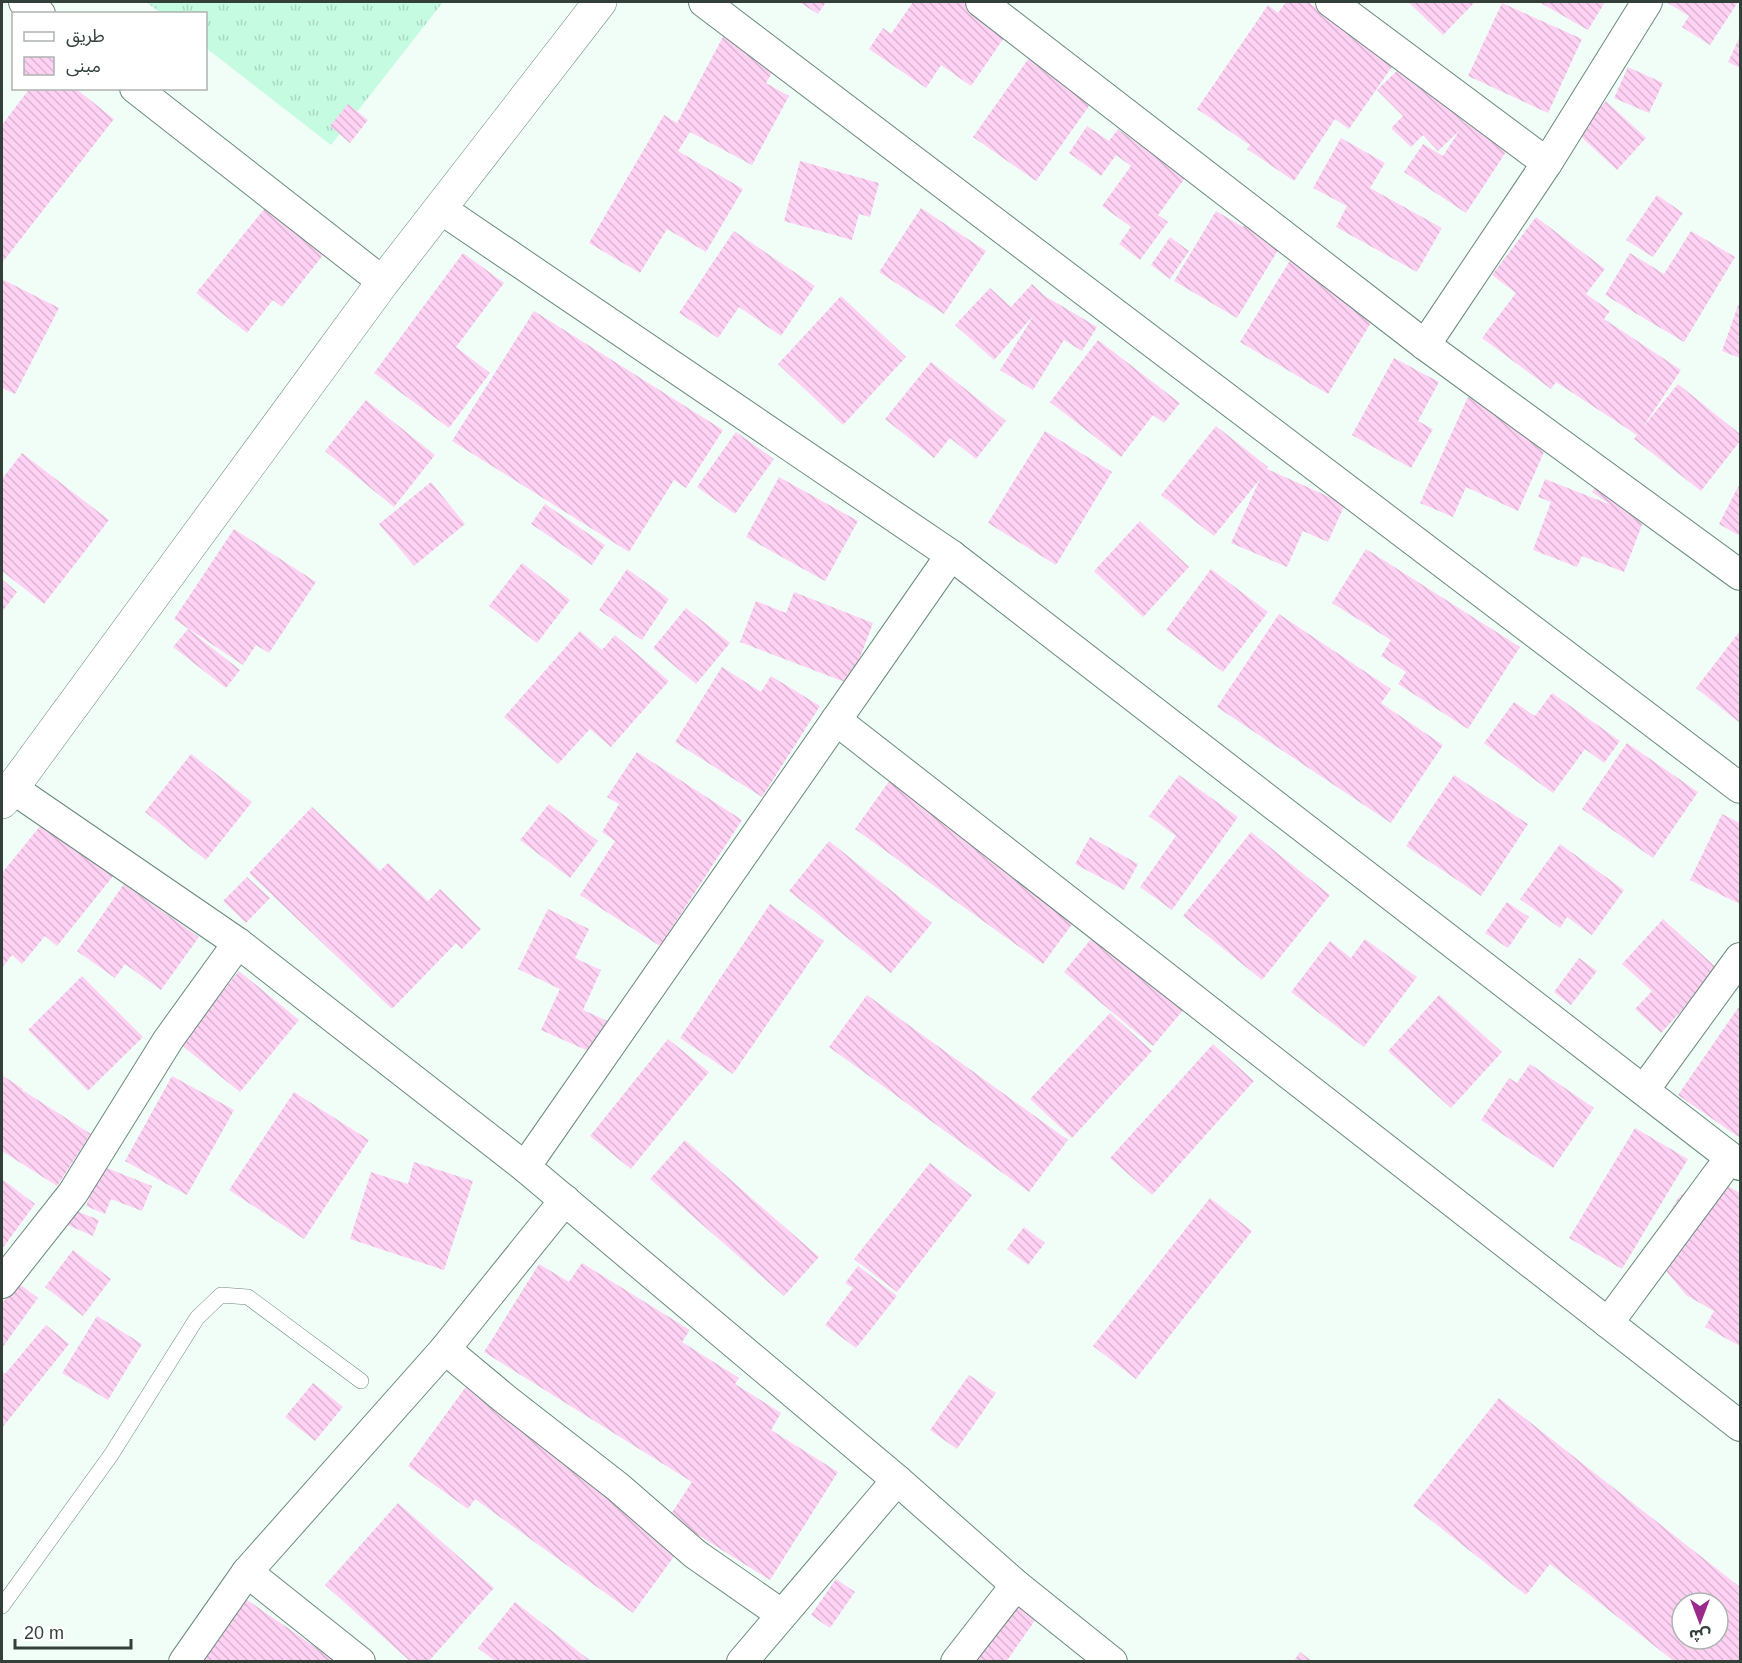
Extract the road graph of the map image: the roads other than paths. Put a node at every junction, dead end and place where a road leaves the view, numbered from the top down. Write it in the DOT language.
graph roads {
  1 [pos="24,2"];
  2 [pos="600,2"];
  3 [pos="704,2"];
  4 [pos="981,2"];
  5 [pos="1331,2"];
  6 [pos="1647,2"];
  7 [pos="37,12"];
  8 [pos="138,90"];
  9 [pos="1547,163"];
  10 [pos="441,209"];
  11 [pos="383,282"];
  12 [pos="1425,345"];
  13 [pos="951,555"];
  14 [pos="1740,574"];
  15 [pos="836,720"];
  16 [pos="1740,788"];
  17 [pos="7,795"];
  18 [pos="238,943"];
  19 [pos="1740,958"];
  20 [pos="1644,1090"];
  21 [pos="1736,1161"];
  22 [pos="525,1167"];
  23 [pos="565,1200"];
  24 [pos="2,1283"];
  25 [pos="1608,1323"];
  26 [pos="445,1349"];
  27 [pos="361,1381"];
  28 [pos="1740,1426"];
  29 [pos="897,1480"];
  30 [pos="247,1572"];
  31 [pos="1016,1585"];
  32 [pos="2,1606"];
  33 [pos="782,1614"];
  34 [pos="184,1662"];
  35 [pos="360,1662"];
  36 [pos="742,1662"];
  37 [pos="956,1662"];
  38 [pos="1112,1662"];
  1 -- 7 [label="street"];
  2 -- 10 [label="main road"];
  3 -- 16 [label="street"];
  4 -- 12 [label="street"];
  5 -- 9 [label="street"];
  6 -- 9 [label="street"];
  8 -- 11 [label="street"];
  9 -- 12 [label="street"];
  10 -- 11 [label="main road"];
  10 -- 13 [label="street"];
  11 -- 17 [label="main road"];
  12 -- 14 [label="street"];
  13 -- 15 [label="street"];
  13 -- 20 [label="street"];
  15 -- 22 [label="street"];
  15 -- 25 [label="street"];
  17 -- 18 [label="street"];
  18 -- 22 [label="street"];
  18 -- 24 [label="street"];
  19 -- 20 [label="street"];
  20 -- 21 [label="street"];
  21 -- 25 [label="street"];
  22 -- 23 [label="street"];
  23 -- 26 [label="street"];
  23 -- 29 [label="street"];
  25 -- 28 [label="street"];
  26 -- 30 [label="street"];
  26 -- 33 [label="street"];
  27 -- 32 [label="lane"];
  29 -- 31 [label="street"];
  29 -- 33 [label="street"];
  30 -- 34 [label="street"];
  30 -- 35 [label="street"];
  31 -- 37 [label="street"];
  31 -- 38 [label="street"];
  33 -- 36 [label="street"];
}
